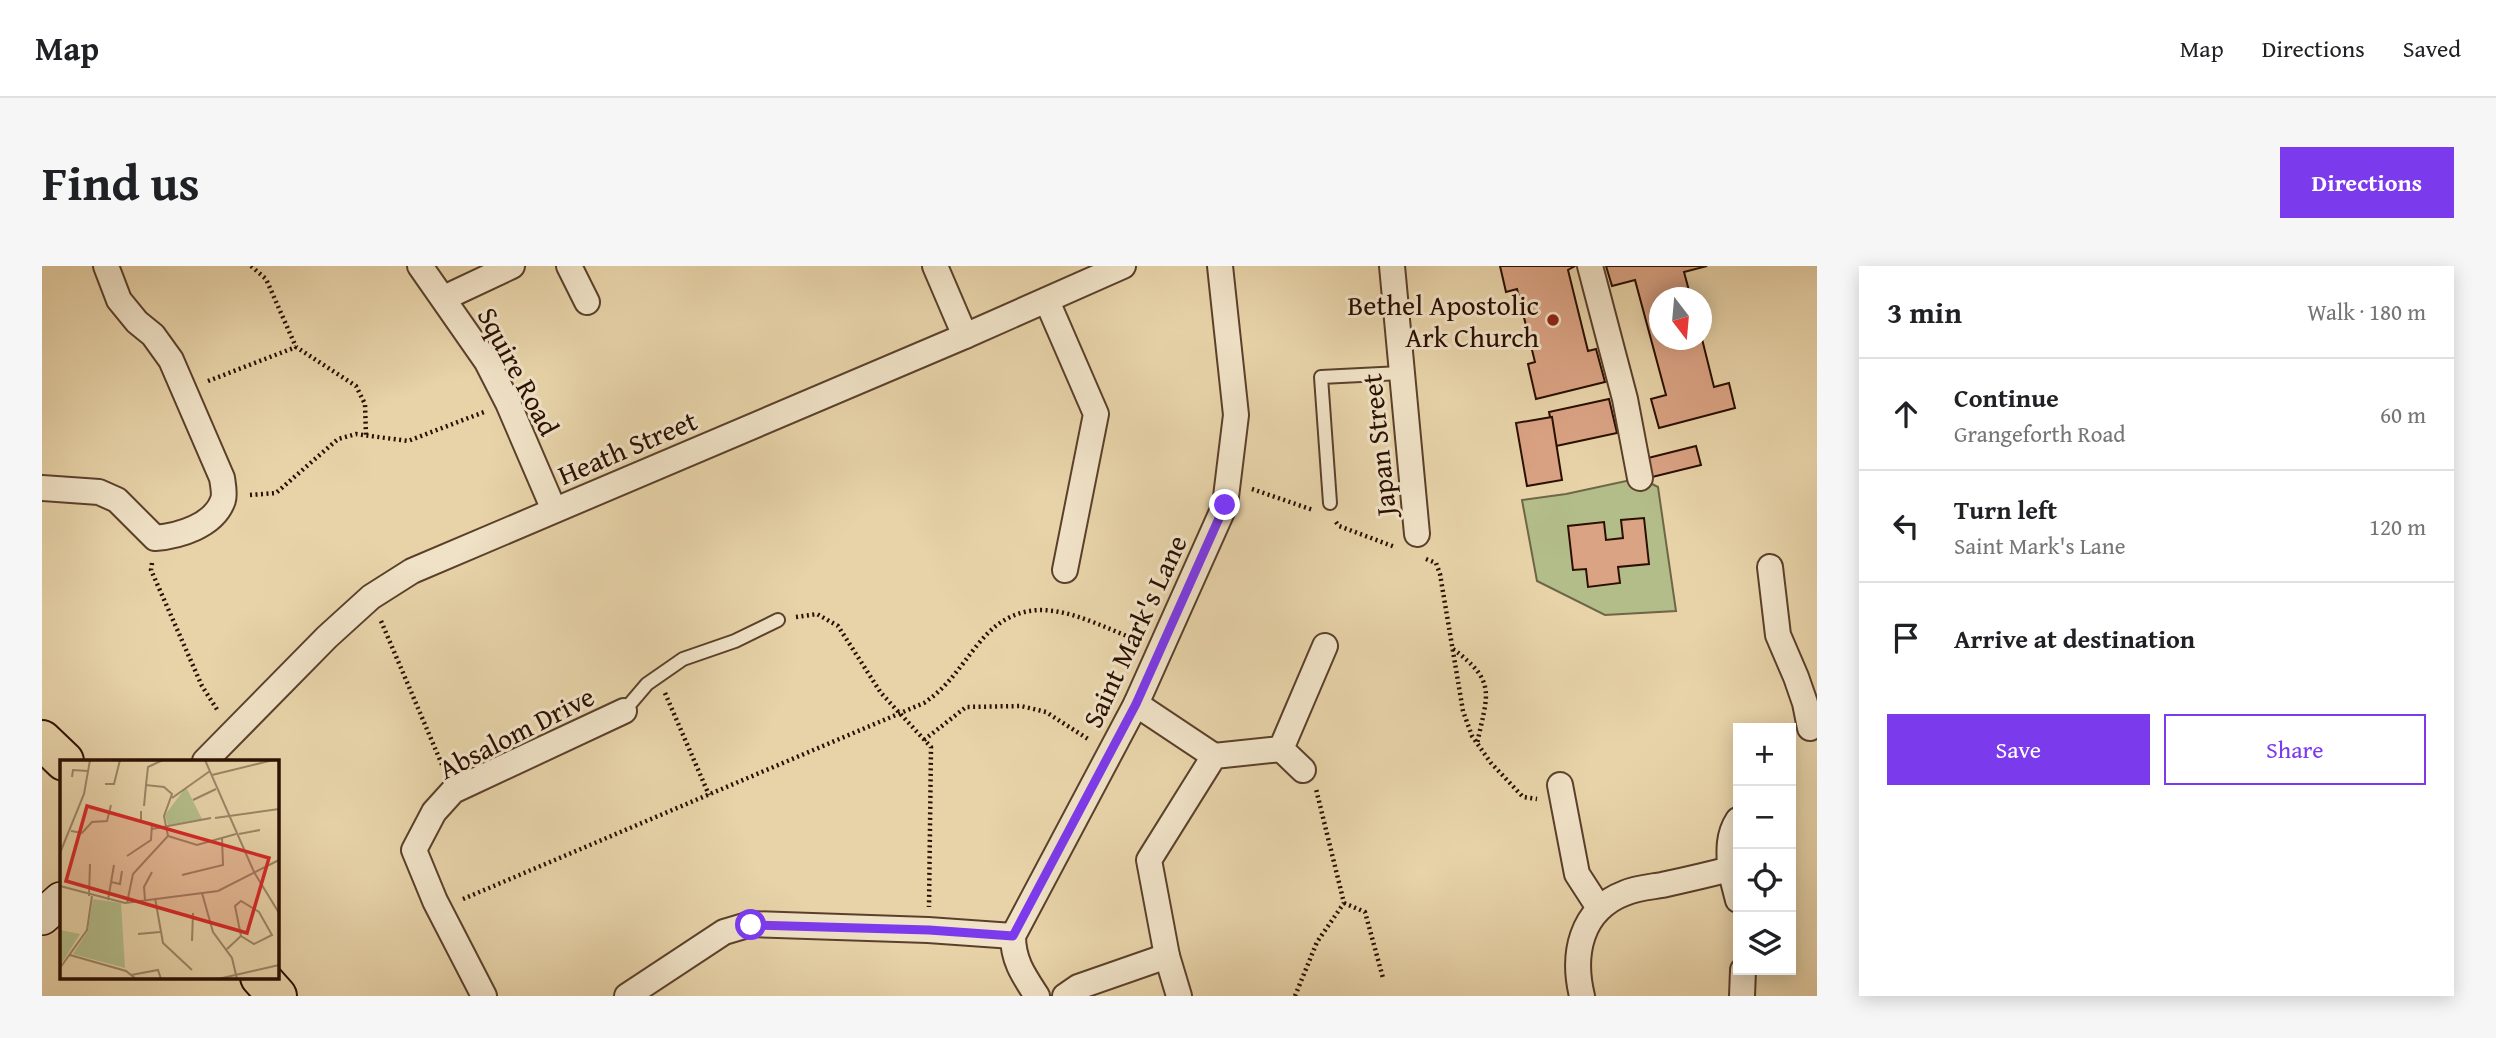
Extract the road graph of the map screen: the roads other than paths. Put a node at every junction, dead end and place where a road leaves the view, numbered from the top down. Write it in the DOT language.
graph roads {
  1 [pos="106,266"];
  2 [pos="420,266"];
  3 [pos="512,266"];
  4 [pos="569,266"];
  5 [pos="935,266"];
  6 [pos="1123,266"];
  7 [pos="1220,266"];
  8 [pos="1392,266"];
  9 [pos="1590,266"];
  10 [pos="444,298"];
  11 [pos="1047,301"];
  12 [pos="587,302"];
  13 [pos="965,337"];
  14 [pos="1401,373"];
  15 [pos="1640,478"];
  16 [pos="42,488"];
  17 [pos="1330,503"];
  18 [pos="554,510"];
  19 [pos="1408,541"];
  20 [pos="1770,567"];
  21 [pos="1065,570"];
  22 [pos="778,620"];
  23 [pos="1325,646"];
  24 [pos="1136,704"];
  25 [pos="624,710"];
  26 [pos="1806,732"];
  27 [pos="42,740"];
  28 [pos="1280,749"];
  29 [pos="1214,756"];
  30 [pos="63,760"];
  31 [pos="206,760"];
  32 [pos="1303,769"];
  33 [pos="1563,794"];
  34 [pos="1733,828"];
  35 [pos="1730,869"];
  36 [pos="1733,881"];
  37 [pos="60,901"];
  38 [pos="1599,908"];
  39 [pos="42,917"];
  40 [pos="1013,936"];
  41 [pos="1167,956"];
  42 [pos="1743,975"];
  43 [pos="261,978"];
  44 [pos="277,996"];
  45 [pos="484,996"];
  46 [pos="627,996"];
  47 [pos="1037,996"];
  48 [pos="1065,996"];
  49 [pos="1179,996"];
  50 [pos="1582,996"];
  51 [pos="1742,996"];
  1 -- 16 [label="street"];
  2 -- 10 [label="street, Squire Road"];
  3 -- 10 [label="street"];
  4 -- 12 [label="street"];
  5 -- 13 [label="street"];
  6 -- 11 [label="street, Heath Street"];
  7 -- 24 [label="street, Saint Mark's Lane"];
  8 -- 14 [label="street, Japan Street"];
  9 -- 15 [label="street"];
  10 -- 18 [label="street, Squire Road"];
  11 -- 13 [label="street, Heath Street"];
  11 -- 21 [label="street"];
  13 -- 18 [label="street, Heath Street"];
  14 -- 17 [label="lane"];
  14 -- 19 [label="street, Japan Street"];
  18 -- 31 [label="street, Heath Street"];
  20 -- 26 [label="street"];
  22 -- 25 [label="lane"];
  23 -- 28 [label="street"];
  24 -- 29 [label="street"];
  24 -- 40 [label="street, Saint Mark's Lane"];
  25 -- 45 [label="street, Absalom Drive"];
  27 -- 30 [label="highway"];
  28 -- 29 [label="street"];
  28 -- 32 [label="street"];
  29 -- 41 [label="street"];
  33 -- 38 [label="street"];
  34 -- 35 [label="street"];
  35 -- 36 [label="street"];
  35 -- 38 [label="street"];
  37 -- 39 [label="street"];
  38 -- 50 [label="street"];
  40 -- 46 [label="street"];
  40 -- 47 [label="street"];
  41 -- 48 [label="street"];
  41 -- 49 [label="street"];
  42 -- 51 [label="street"];
  43 -- 44 [label="highway"];
}
